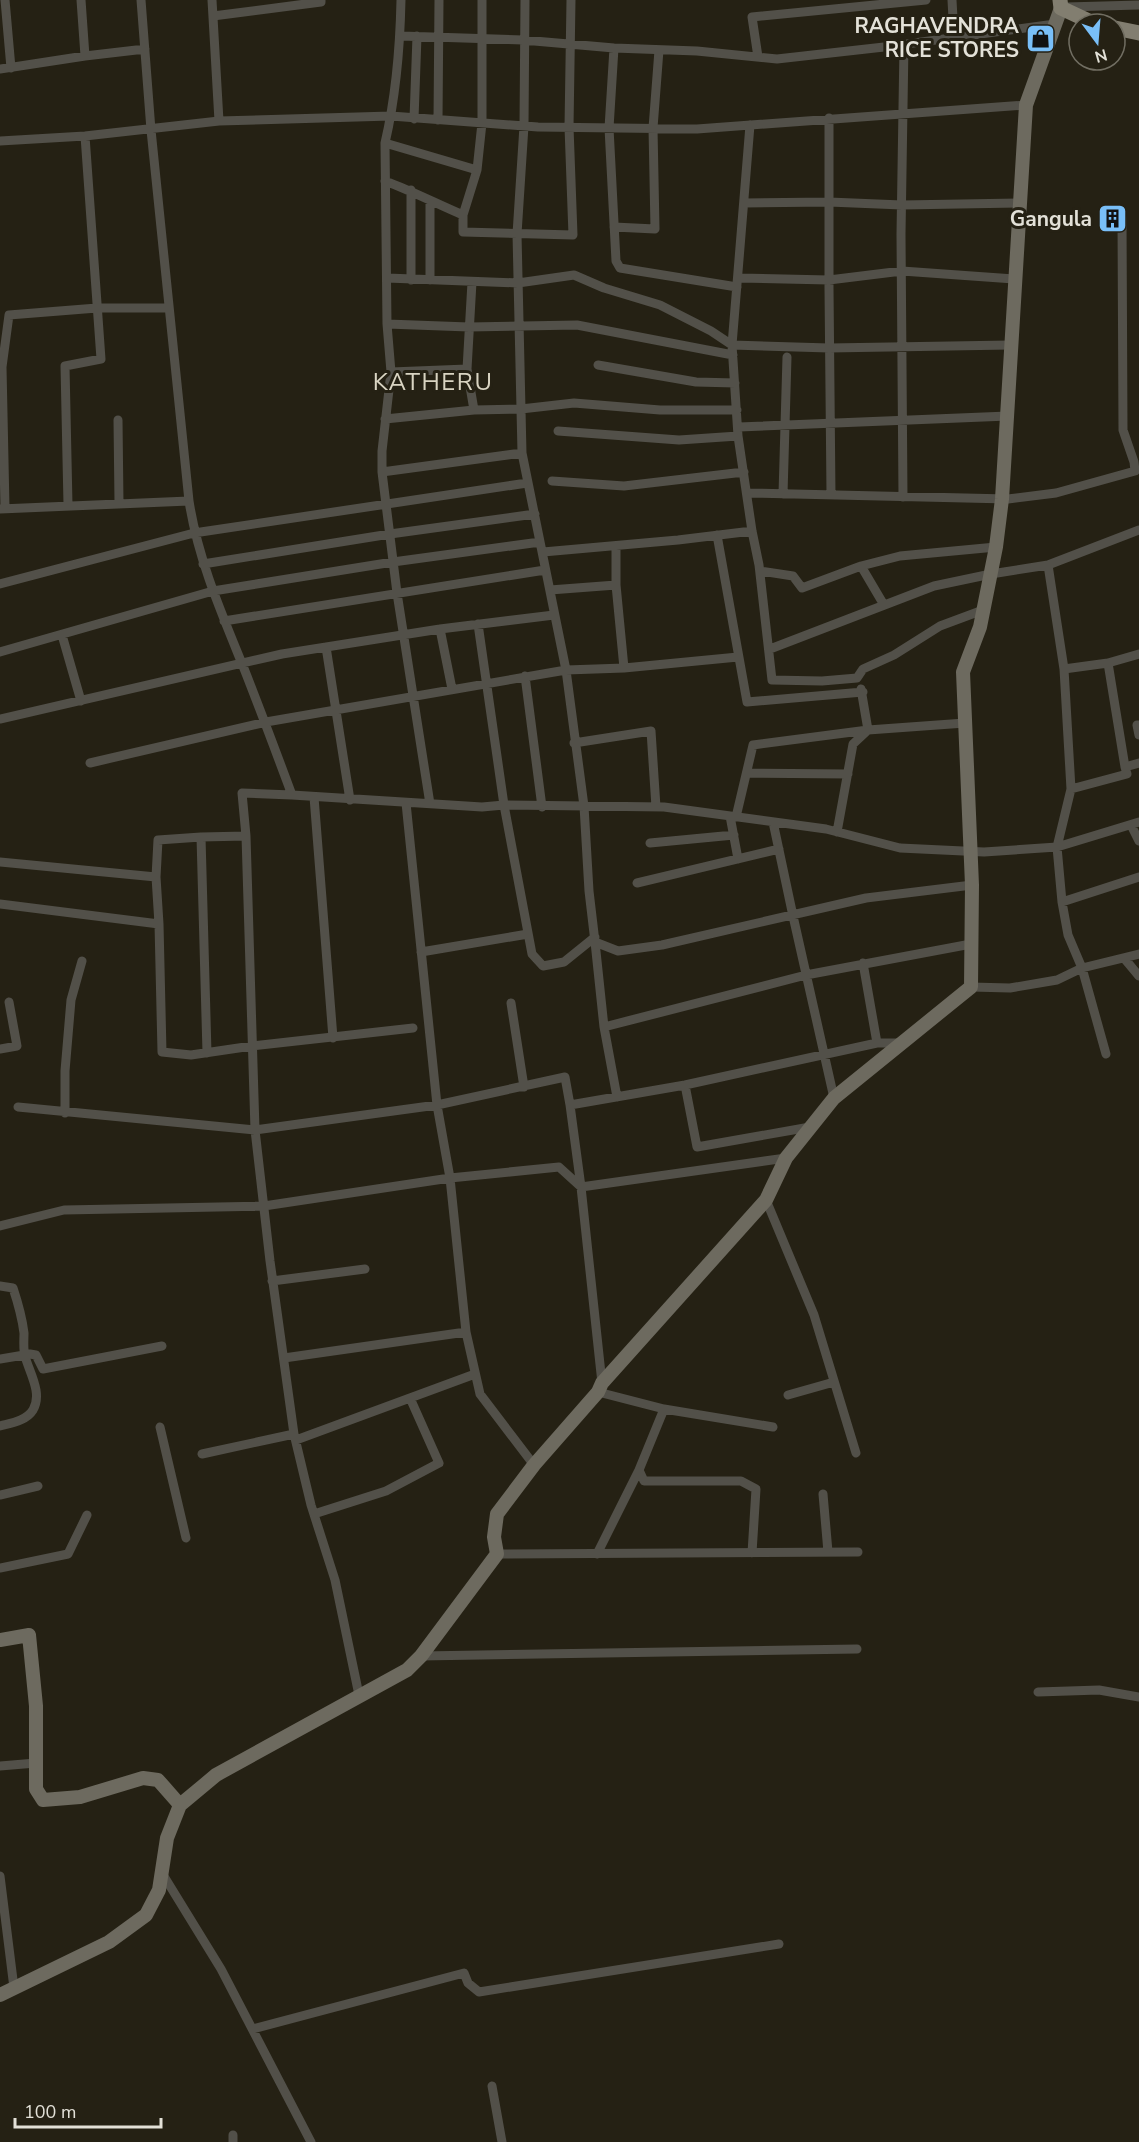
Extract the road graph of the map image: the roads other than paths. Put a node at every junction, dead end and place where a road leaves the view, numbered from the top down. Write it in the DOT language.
graph roads {
  1 [pos="5,0"];
  2 [pos="81,0"];
  3 [pos="141,0"];
  4 [pos="212,0"];
  5 [pos="321,0"];
  6 [pos="400,0"];
  7 [pos="439,0"];
  8 [pos="483,0"];
  9 [pos="525,0"];
  10 [pos="571,0"];
  11 [pos="926,0"];
  12 [pos="952,0"];
  13 [pos="1116,3"];
  14 [pos="1060,4"];
  15 [pos="1139,5"];
  16 [pos="1074,12"];
  17 [pos="213,16"];
  18 [pos="1055,24"];
  19 [pos="400,36"];
  20 [pos="417,36"];
  21 [pos="438,37"];
  22 [pos="481,38"];
  23 [pos="954,38"];
  24 [pos="523,40"];
  25 [pos="571,44"];
  26 [pos="904,44"];
  27 [pos="614,48"];
  28 [pos="145,49"];
  29 [pos="659,50"];
  30 [pos="85,56"];
  31 [pos="758,57"];
  32 [pos="11,68"];
  33 [pos="0,69"];
  34 [pos="1026,105"];
  35 [pos="902,113"];
  36 [pos="391,116"];
  37 [pos="829,118"];
  38 [pos="414,119"];
  39 [pos="438,120"];
  40 [pos="219,121"];
  41 [pos="482,123"];
  42 [pos="750,125"];
  43 [pos="524,126"];
  44 [pos="569,127"];
  45 [pos="609,128"];
  46 [pos="653,128"];
  47 [pos="151,130"];
  48 [pos="85,136"];
  49 [pos="0,141"];
  50 [pos="385,143"];
  51 [pos="477,170"];
  52 [pos="385,181"];
  53 [pos="411,190"];
  54 [pos="430,201"];
  55 [pos="829,202"];
  56 [pos="744,203"];
  57 [pos="1019,203"];
  58 [pos="902,205"];
  59 [pos="463,215"];
  60 [pos="1122,218"];
  61 [pos="614,227"];
  62 [pos="517,234"];
  63 [pos="902,272"];
  64 [pos="387,278"];
  65 [pos="1014,279"];
  66 [pos="411,280"];
  67 [pos="430,280"];
  68 [pos="828,280"];
  69 [pos="472,282"];
  70 [pos="738,282"];
  71 [pos="518,283"];
  72 [pos="97,308"];
  73 [pos="169,308"];
  74 [pos="387,324"];
  75 [pos="519,326"];
  76 [pos="469,327"];
  77 [pos="732,345"];
  78 [pos="1010,345"];
  79 [pos="902,346"];
  80 [pos="830,348"];
  81 [pos="733,355"];
  82 [pos="787,357"];
  83 [pos="598,365"];
  84 [pos="467,369"];
  85 [pos="390,372"];
  86 [pos="735,383"];
  87 [pos="521,409"];
  88 [pos="474,410"];
  89 [pos="737,410"];
  90 [pos="1008,416"];
  91 [pos="385,419"];
  92 [pos="903,419"];
  93 [pos="118,420"];
  94 [pos="831,423"];
  95 [pos="785,425"];
  96 [pos="558,431"];
  97 [pos="738,432"];
  98 [pos="522,453"];
  99 [pos="1137,467"];
  100 [pos="382,472"];
  101 [pos="744,472"];
  102 [pos="552,481"];
  103 [pos="527,483"];
  104 [pos="748,493"];
  105 [pos="783,494"];
  106 [pos="831,495"];
  107 [pos="903,497"];
  108 [pos="1002,499"];
  109 [pos="189,501"];
  110 [pos="119,503"];
  111 [pos="68,505"];
  112 [pos="386,505"];
  113 [pos="2,508"];
  114 [pos="535,514"];
  115 [pos="752,531"];
  116 [pos="1139,531"];
  117 [pos="194,533"];
  118 [pos="390,534"];
  119 [pos="717,535"];
  120 [pos="540,542"];
  121 [pos="616,546"];
  122 [pos="996,547"];
  123 [pos="543,552"];
  124 [pos="393,562"];
  125 [pos="203,564"];
  126 [pos="1048,565"];
  127 [pos="861,566"];
  128 [pos="545,570"];
  129 [pos="760,571"];
  130 [pos="991,574"];
  131 [pos="0,584"];
  132 [pos="616,585"];
  133 [pos="550,590"];
  134 [pos="213,591"];
  135 [pos="397,593"];
  136 [pos="884,605"];
  137 [pos="983,610"];
  138 [pos="554,615"];
  139 [pos="224,621"];
  140 [pos="478,624"];
  141 [pos="440,629"];
  142 [pos="62,634"];
  143 [pos="403,634"];
  144 [pos="326,647"];
  145 [pos="770,649"];
  146 [pos="0,652"];
  147 [pos="1139,654"];
  148 [pos="738,657"];
  149 [pos="241,662"];
  150 [pos="1108,663"];
  151 [pos="624,668"];
  152 [pos="1064,669"];
  153 [pos="566,670"];
  154 [pos="525,676"];
  155 [pos="857,678"];
  156 [pos="488,683"];
  157 [pos="452,689"];
  158 [pos="863,692"];
  159 [pos="412,696"];
  160 [pos="81,701"];
  161 [pos="335,710"];
  162 [pos="0,719"];
  163 [pos="266,722"];
  164 [pos="965,723"];
  165 [pos="1139,725"];
  166 [pos="868,730"];
  167 [pos="1139,735"];
  168 [pos="574,743"];
  169 [pos="90,763"];
  170 [pos="1139,763"];
  171 [pos="1125,767"];
  172 [pos="747,773"];
  173 [pos="848,774"];
  174 [pos="1071,789"];
  175 [pos="292,795"];
  176 [pos="314,797"];
  177 [pos="350,800"];
  178 [pos="406,803"];
  179 [pos="430,804"];
  180 [pos="504,805"];
  181 [pos="584,806"];
  182 [pos="542,807"];
  183 [pos="656,807"];
  184 [pos="733,816"];
  185 [pos="773,822"];
  186 [pos="1135,824"];
  187 [pos="837,832"];
  188 [pos="734,835"];
  189 [pos="246,836"];
  190 [pos="201,837"];
  191 [pos="1139,841"];
  192 [pos="650,843"];
  193 [pos="1057,847"];
  194 [pos="779,849"];
  195 [pos="971,852"];
  196 [pos="738,859"];
  197 [pos="0,862"];
  198 [pos="1139,876"];
  199 [pos="156,877"];
  200 [pos="637,883"];
  201 [pos="972,885"];
  202 [pos="1062,902"];
  203 [pos="0,904"];
  204 [pos="793,916"];
  205 [pos="159,924"];
  206 [pos="528,934"];
  207 [pos="595,939"];
  208 [pos="970,944"];
  209 [pos="422,952"];
  210 [pos="1139,954"];
  211 [pos="1124,958"];
  212 [pos="82,961"];
  213 [pos="863,963"];
  214 [pos="1082,968"];
  215 [pos="807,975"];
  216 [pos="1139,976"];
  217 [pos="971,987"];
  218 [pos="9,1002"];
  219 [pos="511,1003"];
  220 [pos="604,1027"];
  221 [pos="413,1028"];
  222 [pos="333,1038"];
  223 [pos="877,1043"];
  224 [pos="902,1043"];
  225 [pos="252,1046"];
  226 [pos="0,1049"];
  227 [pos="207,1053"];
  228 [pos="1107,1054"];
  229 [pos="826,1055"];
  230 [pos="685,1085"];
  231 [pos="524,1087"];
  232 [pos="617,1097"];
  233 [pos="834,1098"];
  234 [pos="437,1105"];
  235 [pos="570,1105"];
  236 [pos="18,1107"];
  237 [pos="65,1113"];
  238 [pos="810,1127"];
  239 [pos="255,1130"];
  240 [pos="786,1158"];
  241 [pos="450,1178"];
  242 [pos="581,1187"];
  243 [pos="766,1200"];
  244 [pos="264,1206"];
  245 [pos="0,1226"];
  246 [pos="365,1269"];
  247 [pos="272,1281"];
  248 [pos="0,1286"];
  249 [pos="466,1332"];
  250 [pos="162,1346"];
  251 [pos="24,1355"];
  252 [pos="284,1358"];
  253 [pos="0,1359"];
  254 [pos="475,1374"];
  255 [pos="834,1382"];
  256 [pos="600,1387"];
  257 [pos="788,1395"];
  258 [pos="410,1398"];
  259 [pos="664,1409"];
  260 [pos="0,1426"];
  261 [pos="160,1427"];
  262 [pos="773,1427"];
  263 [pos="295,1437"];
  264 [pos="856,1453"];
  265 [pos="202,1454"];
  266 [pos="534,1465"];
  267 [pos="639,1470"];
  268 [pos="39,1485"];
  269 [pos="823,1494"];
  270 [pos="0,1495"];
  271 [pos="314,1514"];
  272 [pos="87,1515"];
  273 [pos="186,1538"];
  274 [pos="828,1552"];
  275 [pos="858,1552"];
  276 [pos="752,1553"];
  277 [pos="497,1554"];
  278 [pos="597,1554"];
  279 [pos="0,1568"];
  280 [pos="0,1640"];
  281 [pos="857,1649"];
  282 [pos="421,1656"];
  283 [pos="1038,1692"];
  284 [pos="359,1695"];
  285 [pos="1139,1697"];
  286 [pos="36,1763"];
  287 [pos="0,1766"];
  288 [pos="180,1805"];
  289 [pos="162,1874"];
  290 [pos="0,1876"];
  291 [pos="779,1944"];
  292 [pos="14,1988"];
  293 [pos="0,1995"];
  294 [pos="253,2029"];
  295 [pos="492,2086"];
  296 [pos="311,2142"];
  297 [pos="502,2142"];
  1 -- 32 [label="street"];
  2 -- 30 [label="street"];
  3 -- 28 [label="street"];
  4 -- 17 [label="street"];
  5 -- 17 [label="street"];
  6 -- 19 [label="street"];
  7 -- 21 [label="street"];
  8 -- 22 [label="street"];
  9 -- 24 [label="street"];
  10 -- 25 [label="street"];
  11 -- 31 [label="street"];
  12 -- 23 [label="street"];
  13 -- 14 [label="street"];
  13 -- 15 [label="street"];
  14 -- 16 [label="main road"];
  14 -- 18 [label="main road"];
  17 -- 40 [label="street"];
  18 -- 23 [label="street"];
  18 -- 34 [label="main road"];
  19 -- 20 [label="street"];
  19 -- 36 [label="street"];
  20 -- 21 [label="street"];
  20 -- 38 [label="street"];
  21 -- 22 [label="street"];
  21 -- 39 [label="street"];
  22 -- 24 [label="street"];
  22 -- 41 [label="street"];
  23 -- 26 [label="street"];
  24 -- 25 [label="street"];
  24 -- 43 [label="street"];
  25 -- 27 [label="street"];
  25 -- 44 [label="street"];
  26 -- 31 [label="street"];
  26 -- 35 [label="street"];
  27 -- 29 [label="street"];
  27 -- 45 [label="street"];
  28 -- 30 [label="street"];
  28 -- 47 [label="street"];
  29 -- 31 [label="street"];
  29 -- 46 [label="street"];
  30 -- 32 [label="street"];
  32 -- 33 [label="street"];
  34 -- 35 [label="street"];
  34 -- 57 [label="main road"];
  35 -- 37 [label="street"];
  35 -- 58 [label="street"];
  36 -- 38 [label="street"];
  36 -- 40 [label="street"];
  36 -- 50 [label="street"];
  37 -- 42 [label="street"];
  37 -- 55 [label="street"];
  38 -- 39 [label="street"];
  39 -- 41 [label="street"];
  40 -- 47 [label="street"];
  41 -- 43 [label="street"];
  41 -- 51 [label="street"];
  42 -- 46 [label="street"];
  42 -- 56 [label="street"];
  43 -- 44 [label="street"];
  43 -- 62 [label="street"];
  44 -- 45 [label="street"];
  44 -- 62 [label="street"];
  45 -- 46 [label="street"];
  45 -- 61 [label="street"];
  46 -- 61 [label="street"];
  47 -- 48 [label="street"];
  47 -- 73 [label="street"];
  48 -- 49 [label="street"];
  48 -- 72 [label="street"];
  50 -- 51 [label="street"];
  50 -- 52 [label="street"];
  51 -- 59 [label="street"];
  52 -- 53 [label="street"];
  52 -- 64 [label="street"];
  53 -- 54 [label="street"];
  53 -- 66 [label="street"];
  54 -- 59 [label="street"];
  54 -- 67 [label="street"];
  55 -- 56 [label="street"];
  55 -- 58 [label="street"];
  55 -- 68 [label="street"];
  56 -- 70 [label="street"];
  57 -- 58 [label="street"];
  57 -- 65 [label="main road"];
  58 -- 63 [label="street"];
  59 -- 62 [label="street"];
  60 -- 99 [label="street"];
  61 -- 70 [label="street"];
  62 -- 71 [label="street"];
  63 -- 65 [label="street"];
  63 -- 68 [label="street"];
  63 -- 79 [label="street"];
  64 -- 66 [label="street"];
  64 -- 74 [label="street"];
  65 -- 78 [label="main road"];
  66 -- 67 [label="street"];
  67 -- 69 [label="street"];
  68 -- 70 [label="street"];
  68 -- 80 [label="street"];
  69 -- 71 [label="street"];
  69 -- 76 [label="street"];
  70 -- 77 [label="street"];
  71 -- 75 [label="street"];
  71 -- 77 [label="street"];
  72 -- 73 [label="street"];
  72 -- 111 [label="street"];
  72 -- 113 [label="street"];
  73 -- 109 [label="street"];
  74 -- 76 [label="street"];
  74 -- 85 [label="street"];
  75 -- 76 [label="street"];
  75 -- 81 [label="street"];
  75 -- 87 [label="street"];
  76 -- 84 [label="street"];
  77 -- 80 [label="street"];
  77 -- 81 [label="street"];
  78 -- 79 [label="street"];
  78 -- 90 [label="main road"];
  79 -- 80 [label="street"];
  79 -- 92 [label="street"];
  80 -- 94 [label="street"];
  81 -- 86 [label="street"];
  82 -- 95 [label="street"];
  83 -- 86 [label="street"];
  84 -- 85 [label="street"];
  84 -- 88 [label="street"];
  85 -- 91 [label="street"];
  86 -- 89 [label="street"];
  87 -- 88 [label="street"];
  87 -- 89 [label="street"];
  87 -- 98 [label="street"];
  88 -- 91 [label="street"];
  89 -- 97 [label="street"];
  90 -- 92 [label="street"];
  90 -- 108 [label="main road"];
  91 -- 100 [label="street"];
  92 -- 94 [label="street"];
  92 -- 107 [label="street"];
  93 -- 110 [label="street"];
  94 -- 95 [label="street"];
  94 -- 106 [label="street"];
  95 -- 97 [label="street"];
  95 -- 105 [label="street"];
  96 -- 97 [label="street"];
  97 -- 101 [label="street"];
  98 -- 100 [label="street"];
  98 -- 103 [label="street"];
  99 -- 108 [label="street"];
  100 -- 112 [label="street"];
  101 -- 102 [label="street"];
  101 -- 104 [label="street"];
  103 -- 112 [label="street"];
  103 -- 114 [label="street"];
  104 -- 105 [label="street"];
  104 -- 115 [label="street"];
  105 -- 106 [label="street"];
  106 -- 107 [label="street"];
  107 -- 108 [label="street"];
  108 -- 122 [label="main road"];
  109 -- 110 [label="street"];
  109 -- 117 [label="street"];
  110 -- 111 [label="street"];
  111 -- 113 [label="street"];
  112 -- 117 [label="street"];
  112 -- 118 [label="street"];
  114 -- 118 [label="street"];
  114 -- 120 [label="street"];
  115 -- 119 [label="street"];
  115 -- 129 [label="street"];
  116 -- 126 [label="street"];
  117 -- 125 [label="street"];
  117 -- 131 [label="street"];
  118 -- 124 [label="street"];
  118 -- 125 [label="street"];
  119 -- 121 [label="street"];
  119 -- 148 [label="street"];
  120 -- 123 [label="street"];
  120 -- 124 [label="street"];
  121 -- 123 [label="street"];
  121 -- 132 [label="street"];
  122 -- 127 [label="street"];
  122 -- 130 [label="main road"];
  123 -- 128 [label="street"];
  124 -- 134 [label="street"];
  124 -- 135 [label="street"];
  125 -- 134 [label="street"];
  126 -- 130 [label="street"];
  126 -- 152 [label="street"];
  127 -- 129 [label="street"];
  127 -- 136 [label="street"];
  128 -- 133 [label="street"];
  128 -- 135 [label="street"];
  129 -- 145 [label="street"];
  130 -- 136 [label="street"];
  130 -- 137 [label="main road"];
  132 -- 133 [label="street"];
  132 -- 151 [label="street"];
  133 -- 138 [label="street"];
  134 -- 139 [label="street"];
  134 -- 142 [label="street"];
  135 -- 139 [label="street"];
  135 -- 143 [label="street"];
  136 -- 145 [label="street"];
  137 -- 155 [label="street"];
  137 -- 164 [label="main road"];
  138 -- 140 [label="street"];
  138 -- 153 [label="street"];
  139 -- 149 [label="street"];
  140 -- 141 [label="street"];
  140 -- 156 [label="street"];
  141 -- 143 [label="street"];
  141 -- 157 [label="street"];
  142 -- 146 [label="street"];
  142 -- 160 [label="street"];
  143 -- 144 [label="street"];
  143 -- 159 [label="street"];
  144 -- 149 [label="street"];
  144 -- 161 [label="street"];
  145 -- 155 [label="street"];
  147 -- 150 [label="street"];
  148 -- 151 [label="street"];
  148 -- 158 [label="street"];
  149 -- 160 [label="street"];
  149 -- 163 [label="street"];
  150 -- 152 [label="street"];
  150 -- 171 [label="street"];
  151 -- 153 [label="street"];
  152 -- 174 [label="street"];
  153 -- 154 [label="street"];
  153 -- 168 [label="street"];
  154 -- 156 [label="street"];
  154 -- 182 [label="street"];
  155 -- 158 [label="street"];
  156 -- 157 [label="street"];
  156 -- 180 [label="street"];
  157 -- 159 [label="street"];
  158 -- 166 [label="street"];
  159 -- 161 [label="street"];
  159 -- 179 [label="street"];
  160 -- 162 [label="street"];
  161 -- 163 [label="street"];
  161 -- 177 [label="street"];
  163 -- 169 [label="street"];
  163 -- 175 [label="street"];
  164 -- 166 [label="street"];
  164 -- 195 [label="main road"];
  165 -- 167 [label="street"];
  166 -- 172 [label="street"];
  166 -- 173 [label="street"];
  168 -- 181 [label="street"];
  168 -- 183 [label="street"];
  170 -- 171 [label="street"];
  171 -- 174 [label="street"];
  172 -- 173 [label="street"];
  172 -- 184 [label="street"];
  173 -- 187 [label="street"];
  174 -- 193 [label="street"];
  175 -- 176 [label="street"];
  175 -- 189 [label="street"];
  176 -- 177 [label="street"];
  176 -- 222 [label="street"];
  177 -- 178 [label="street"];
  178 -- 179 [label="street"];
  178 -- 209 [label="street"];
  179 -- 180 [label="street"];
  180 -- 182 [label="street"];
  180 -- 206 [label="street"];
  181 -- 182 [label="street"];
  181 -- 183 [label="street"];
  181 -- 207 [label="street"];
  183 -- 184 [label="street"];
  184 -- 185 [label="street"];
  184 -- 188 [label="street"];
  185 -- 187 [label="street"];
  185 -- 194 [label="street"];
  186 -- 191 [label="street"];
  186 -- 193 [label="street"];
  187 -- 195 [label="street"];
  188 -- 192 [label="street"];
  188 -- 196 [label="street"];
  189 -- 190 [label="street"];
  189 -- 225 [label="street"];
  190 -- 199 [label="street"];
  190 -- 227 [label="street"];
  193 -- 195 [label="street"];
  193 -- 202 [label="street"];
  194 -- 196 [label="street"];
  194 -- 204 [label="street"];
  195 -- 201 [label="main road"];
  196 -- 200 [label="street"];
  197 -- 199 [label="street"];
  198 -- 202 [label="street"];
  199 -- 205 [label="street"];
  201 -- 204 [label="street"];
  201 -- 208 [label="main road"];
  202 -- 214 [label="street"];
  203 -- 205 [label="street"];
  204 -- 207 [label="street"];
  204 -- 215 [label="street"];
  205 -- 227 [label="street"];
  206 -- 207 [label="street"];
  206 -- 209 [label="street"];
  207 -- 220 [label="street"];
  208 -- 213 [label="street"];
  208 -- 217 [label="main road"];
  209 -- 234 [label="street"];
  210 -- 211 [label="street"];
  211 -- 214 [label="street"];
  211 -- 216 [label="street"];
  212 -- 237 [label="street"];
  213 -- 215 [label="street"];
  213 -- 223 [label="street"];
  214 -- 217 [label="street"];
  214 -- 228 [label="street"];
  215 -- 220 [label="street"];
  215 -- 229 [label="street"];
  217 -- 224 [label="main road"];
  218 -- 226 [label="street"];
  219 -- 231 [label="street"];
  220 -- 232 [label="street"];
  221 -- 222 [label="street"];
  222 -- 225 [label="street"];
  223 -- 224 [label="street"];
  223 -- 229 [label="street"];
  224 -- 233 [label="main road"];
  225 -- 227 [label="street"];
  225 -- 239 [label="street"];
  229 -- 230 [label="street"];
  229 -- 233 [label="street"];
  230 -- 232 [label="street"];
  230 -- 238 [label="street"];
  231 -- 234 [label="street"];
  231 -- 235 [label="street"];
  232 -- 235 [label="street"];
  233 -- 238 [label="main road"];
  234 -- 239 [label="street"];
  234 -- 241 [label="street"];
  235 -- 242 [label="street"];
  236 -- 237 [label="street"];
  237 -- 239 [label="street"];
  238 -- 240 [label="main road"];
  239 -- 244 [label="street"];
  240 -- 242 [label="street"];
  240 -- 243 [label="main road"];
  241 -- 242 [label="street"];
  241 -- 244 [label="street"];
  241 -- 249 [label="street"];
  242 -- 256 [label="street"];
  243 -- 255 [label="street"];
  243 -- 256 [label="main road"];
  244 -- 245 [label="street"];
  244 -- 247 [label="street"];
  246 -- 247 [label="street"];
  247 -- 252 [label="street"];
  248 -- 251 [label="street"];
  249 -- 252 [label="street"];
  249 -- 254 [label="street"];
  250 -- 251 [label="street"];
  251 -- 253 [label="street"];
  251 -- 260 [label="street"];
  252 -- 263 [label="street"];
  254 -- 258 [label="street"];
  254 -- 266 [label="street"];
  255 -- 257 [label="street"];
  255 -- 264 [label="street"];
  256 -- 259 [label="street"];
  256 -- 266 [label="main road"];
  258 -- 263 [label="street"];
  258 -- 271 [label="street"];
  259 -- 262 [label="street"];
  259 -- 267 [label="street"];
  261 -- 273 [label="street"];
  263 -- 265 [label="street"];
  263 -- 271 [label="street"];
  266 -- 277 [label="main road"];
  267 -- 276 [label="street"];
  267 -- 278 [label="street"];
  268 -- 270 [label="street"];
  269 -- 274 [label="street"];
  271 -- 284 [label="street"];
  272 -- 279 [label="street"];
  274 -- 275 [label="street"];
  274 -- 276 [label="street"];
  276 -- 278 [label="street"];
  277 -- 278 [label="street"];
  277 -- 282 [label="main road"];
  280 -- 286 [label="main road"];
  281 -- 282 [label="street"];
  282 -- 284 [label="main road"];
  283 -- 285 [label="street"];
  284 -- 288 [label="main road"];
  286 -- 287 [label="street"];
  286 -- 288 [label="main road"];
  288 -- 289 [label="main road"];
  289 -- 292 [label="main road"];
  289 -- 294 [label="street"];
  290 -- 292 [label="street"];
  291 -- 294 [label="street"];
  292 -- 293 [label="main road"];
  294 -- 296 [label="street"];
  295 -- 297 [label="street"];
}
